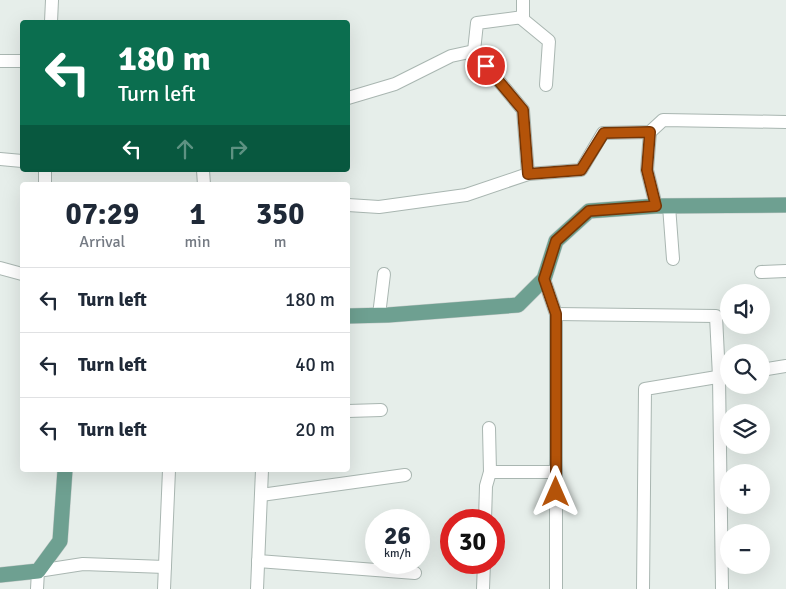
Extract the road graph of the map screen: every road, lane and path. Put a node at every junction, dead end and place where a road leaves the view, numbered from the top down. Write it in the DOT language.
graph roads {
  1 [pos="52,0"];
  2 [pos="523,0"];
  3 [pos="521,18"];
  4 [pos="51,20"];
  5 [pos="474,51"];
  6 [pos="0,61"];
  7 [pos="20,61"];
  8 [pos="546,85"];
  9 [pos="350,97"];
  10 [pos="786,122"];
  11 [pos="650,132"];
  12 [pos="0,159"];
  13 [pos="20,161"];
  14 [pos="528,174"];
  15 [pos="350,205"];
  16 [pos="786,205"];
  17 [pos="663,206"];
  18 [pos="673,259"];
  19 [pos="0,268"];
  20 [pos="786,271"];
  21 [pos="761,272"];
  22 [pos="20,273"];
  23 [pos="384,274"];
  24 [pos="544,279"];
  25 [pos="556,314"];
  26 [pos="379,315"];
  27 [pos="350,316"];
  28 [pos="720,346"];
  29 [pos="786,366"];
  30 [pos="770,369"];
  31 [pos="720,377"];
  32 [pos="724,394"];
  33 [pos="381,410"];
  34 [pos="350,411"];
  35 [pos="490,428"];
  36 [pos="65,472"];
  37 [pos="169,472"];
  38 [pos="262,472"];
  39 [pos="490,472"];
  40 [pos="556,472"];
  41 [pos="405,475"];
  42 [pos="261,495"];
  43 [pos="485,509"];
  44 [pos="258,561"];
  45 [pos="165,567"];
  46 [pos="365,569"];
  47 [pos="38,571"];
  48 [pos="484,574"];
  49 [pos="0,575"];
  50 [pos="37,589"];
  51 [pos="164,589"];
  52 [pos="257,589"];
  53 [pos="483,589"];
  54 [pos="556,589"];
  55 [pos="643,589"];
  56 [pos="722,589"];
  1 -- 4 [label="street"];
  2 -- 3 [label="street"];
  3 -- 5 [label="street"];
  3 -- 8 [label="street"];
  5 -- 9 [label="street"];
  5 -- 14 [label="street"];
  6 -- 7 [label="street"];
  10 -- 11 [label="street"];
  11 -- 14 [label="street"];
  11 -- 17 [label="street"];
  12 -- 13 [label="street"];
  14 -- 15 [label="street"];
  16 -- 17 [label="main road"];
  17 -- 18 [label="street"];
  17 -- 24 [label="main road"];
  19 -- 22 [label="street"];
  20 -- 21 [label="street"];
  23 -- 26 [label="street"];
  24 -- 25 [label="street"];
  24 -- 26 [label="main road"];
  25 -- 28 [label="street"];
  25 -- 40 [label="street"];
  26 -- 27 [label="main road"];
  29 -- 30 [label="street"];
  31 -- 55 [label="street"];
  32 -- 56 [label="street"];
  33 -- 34 [label="street"];
  35 -- 39 [label="street"];
  36 -- 47 [label="main road"];
  37 -- 45 [label="street"];
  38 -- 42 [label="street"];
  39 -- 40 [label="street"];
  39 -- 43 [label="street"];
  40 -- 54 [label="street"];
  41 -- 42 [label="street"];
  42 -- 44 [label="street"];
  44 -- 46 [label="street"];
  44 -- 52 [label="street"];
  45 -- 47 [label="street"];
  45 -- 51 [label="street"];
  47 -- 49 [label="main road"];
  47 -- 50 [label="street"];
  48 -- 53 [label="street"];
}
